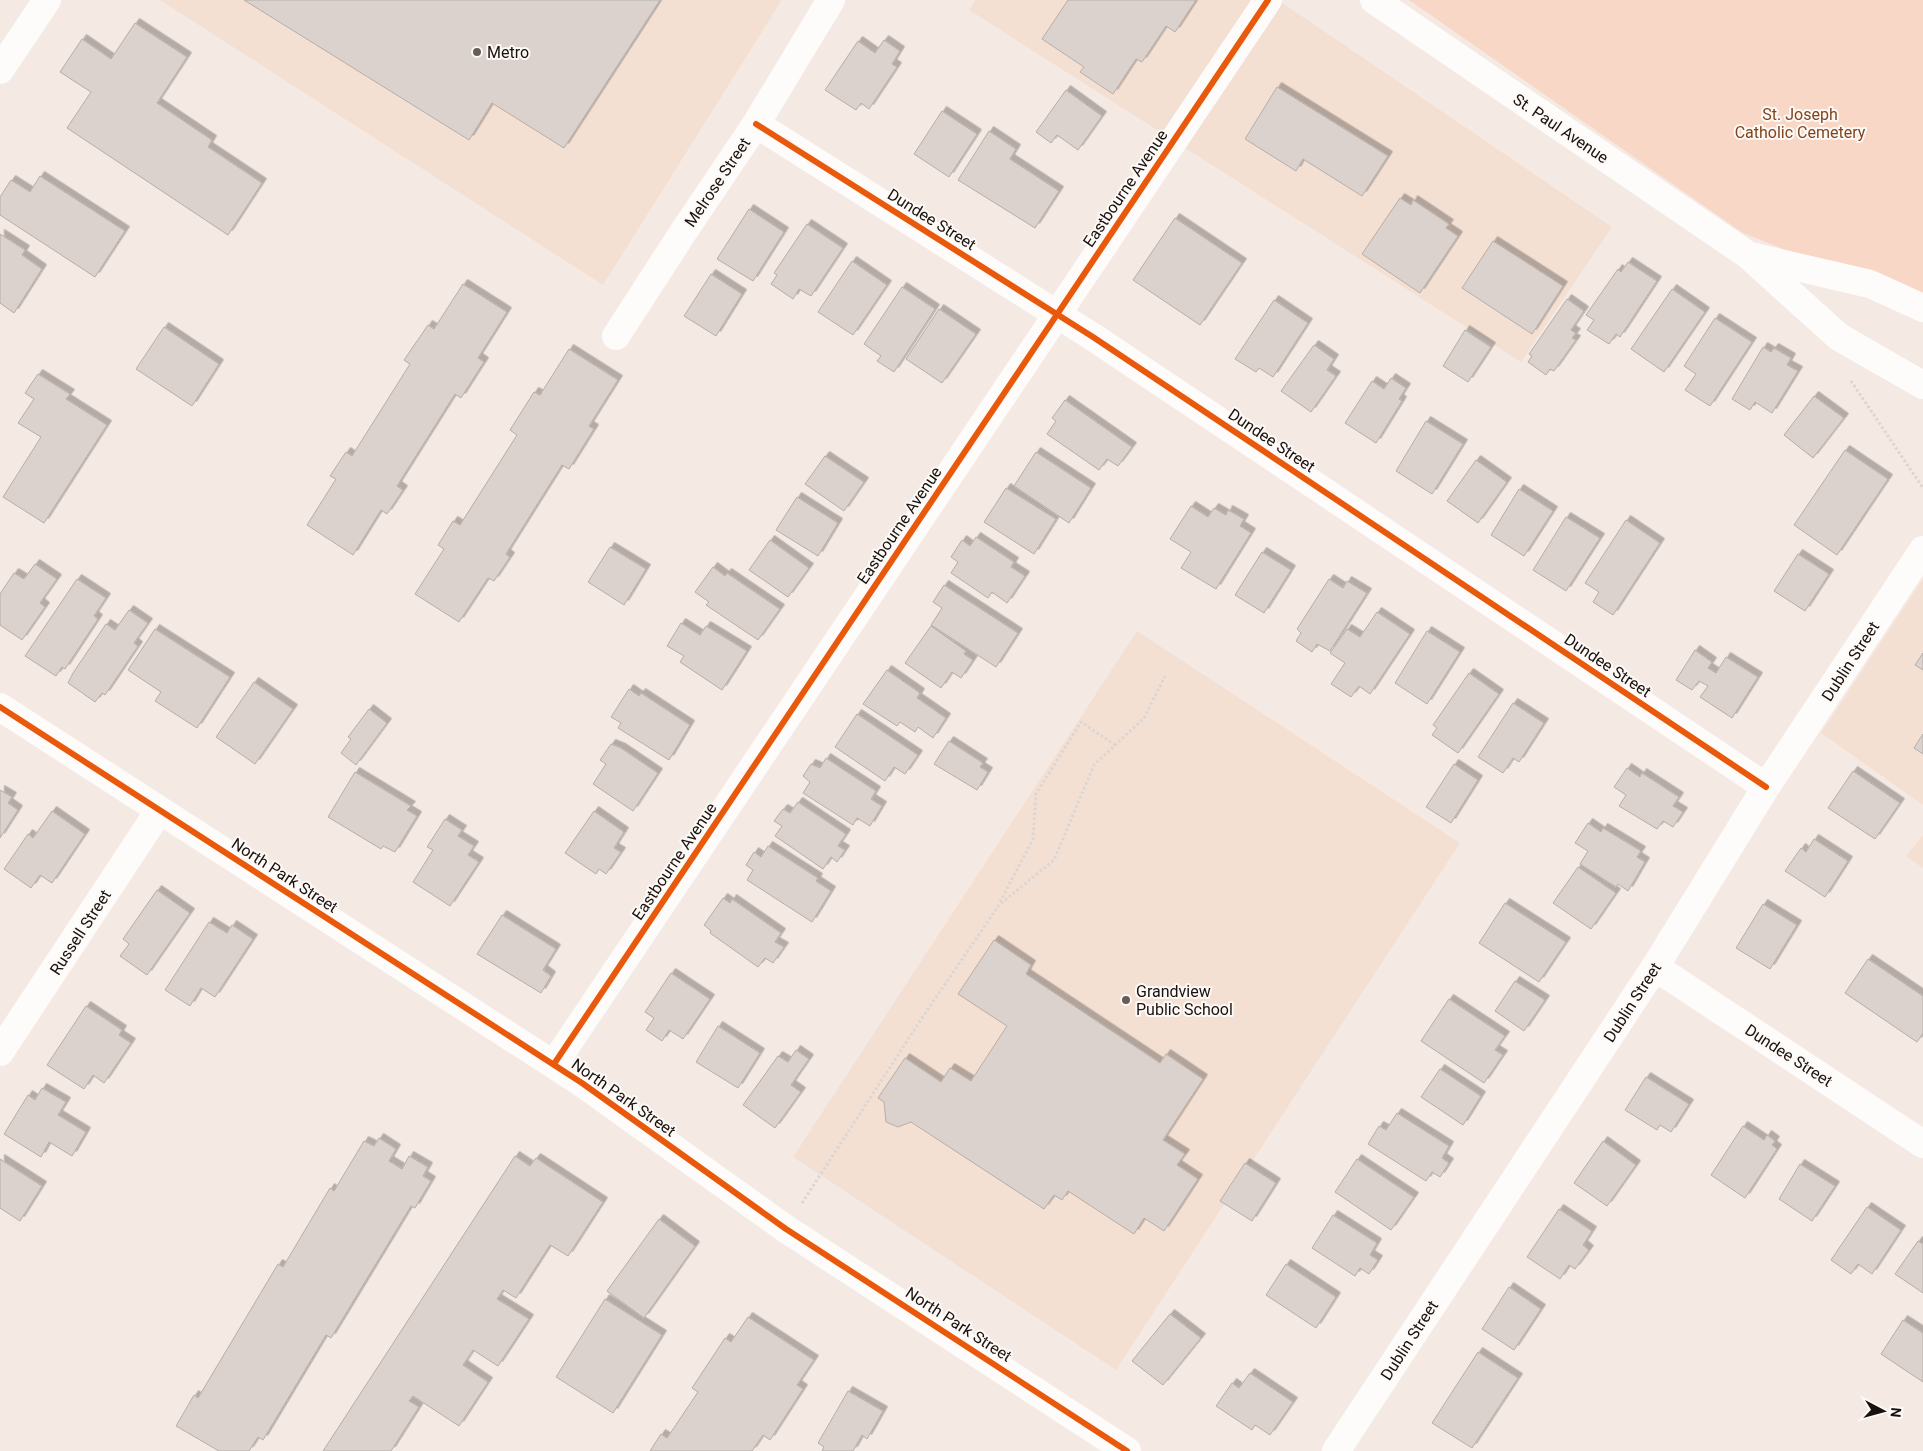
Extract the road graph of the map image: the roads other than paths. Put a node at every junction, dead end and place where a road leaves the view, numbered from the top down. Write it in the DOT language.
graph roads {
  1 [pos="47,0"];
  2 [pos="832,0"];
  3 [pos="1268,0"];
  4 [pos="1374,0"];
  5 [pos="0,70"];
  6 [pos="756,124"];
  7 [pos="1748,256"];
  8 [pos="1923,308"];
  9 [pos="1056,314"];
  10 [pos="616,336"];
  11 [pos="1923,385"];
  12 [pos="1923,550"];
  13 [pos="0,707"];
  14 [pos="1766,788"];
  15 [pos="159,812"];
  16 [pos="1655,967"];
  17 [pos="0,1052"];
  18 [pos="554,1064"];
  19 [pos="1923,1144"];
  20 [pos="1128,1451"];
  21 [pos="1336,1451"];
  1 -- 5 [label="street"];
  2 -- 6 [label="street, Melrose Street"];
  3 -- 9 [label="street, Eastbourne Avenue"];
  4 -- 7 [label="street, St. Paul Avenue"];
  6 -- 9 [label="street, Dundee Street"];
  6 -- 10 [label="street, Melrose Street"];
  7 -- 8 [label="street, St. Paul Avenue"];
  7 -- 11 [label="street, St. Paul Avenue"];
  9 -- 14 [label="street, Dundee Street"];
  9 -- 18 [label="street, Eastbourne Avenue"];
  12 -- 14 [label="street, Dublin Street"];
  13 -- 15 [label="street, North Park Street"];
  14 -- 16 [label="street, Dublin Street"];
  15 -- 17 [label="street, Russell Street"];
  15 -- 18 [label="street, North Park Street"];
  16 -- 19 [label="street, Dundee Street"];
  16 -- 21 [label="street, Dublin Street"];
  18 -- 20 [label="street, North Park Street"];
}
